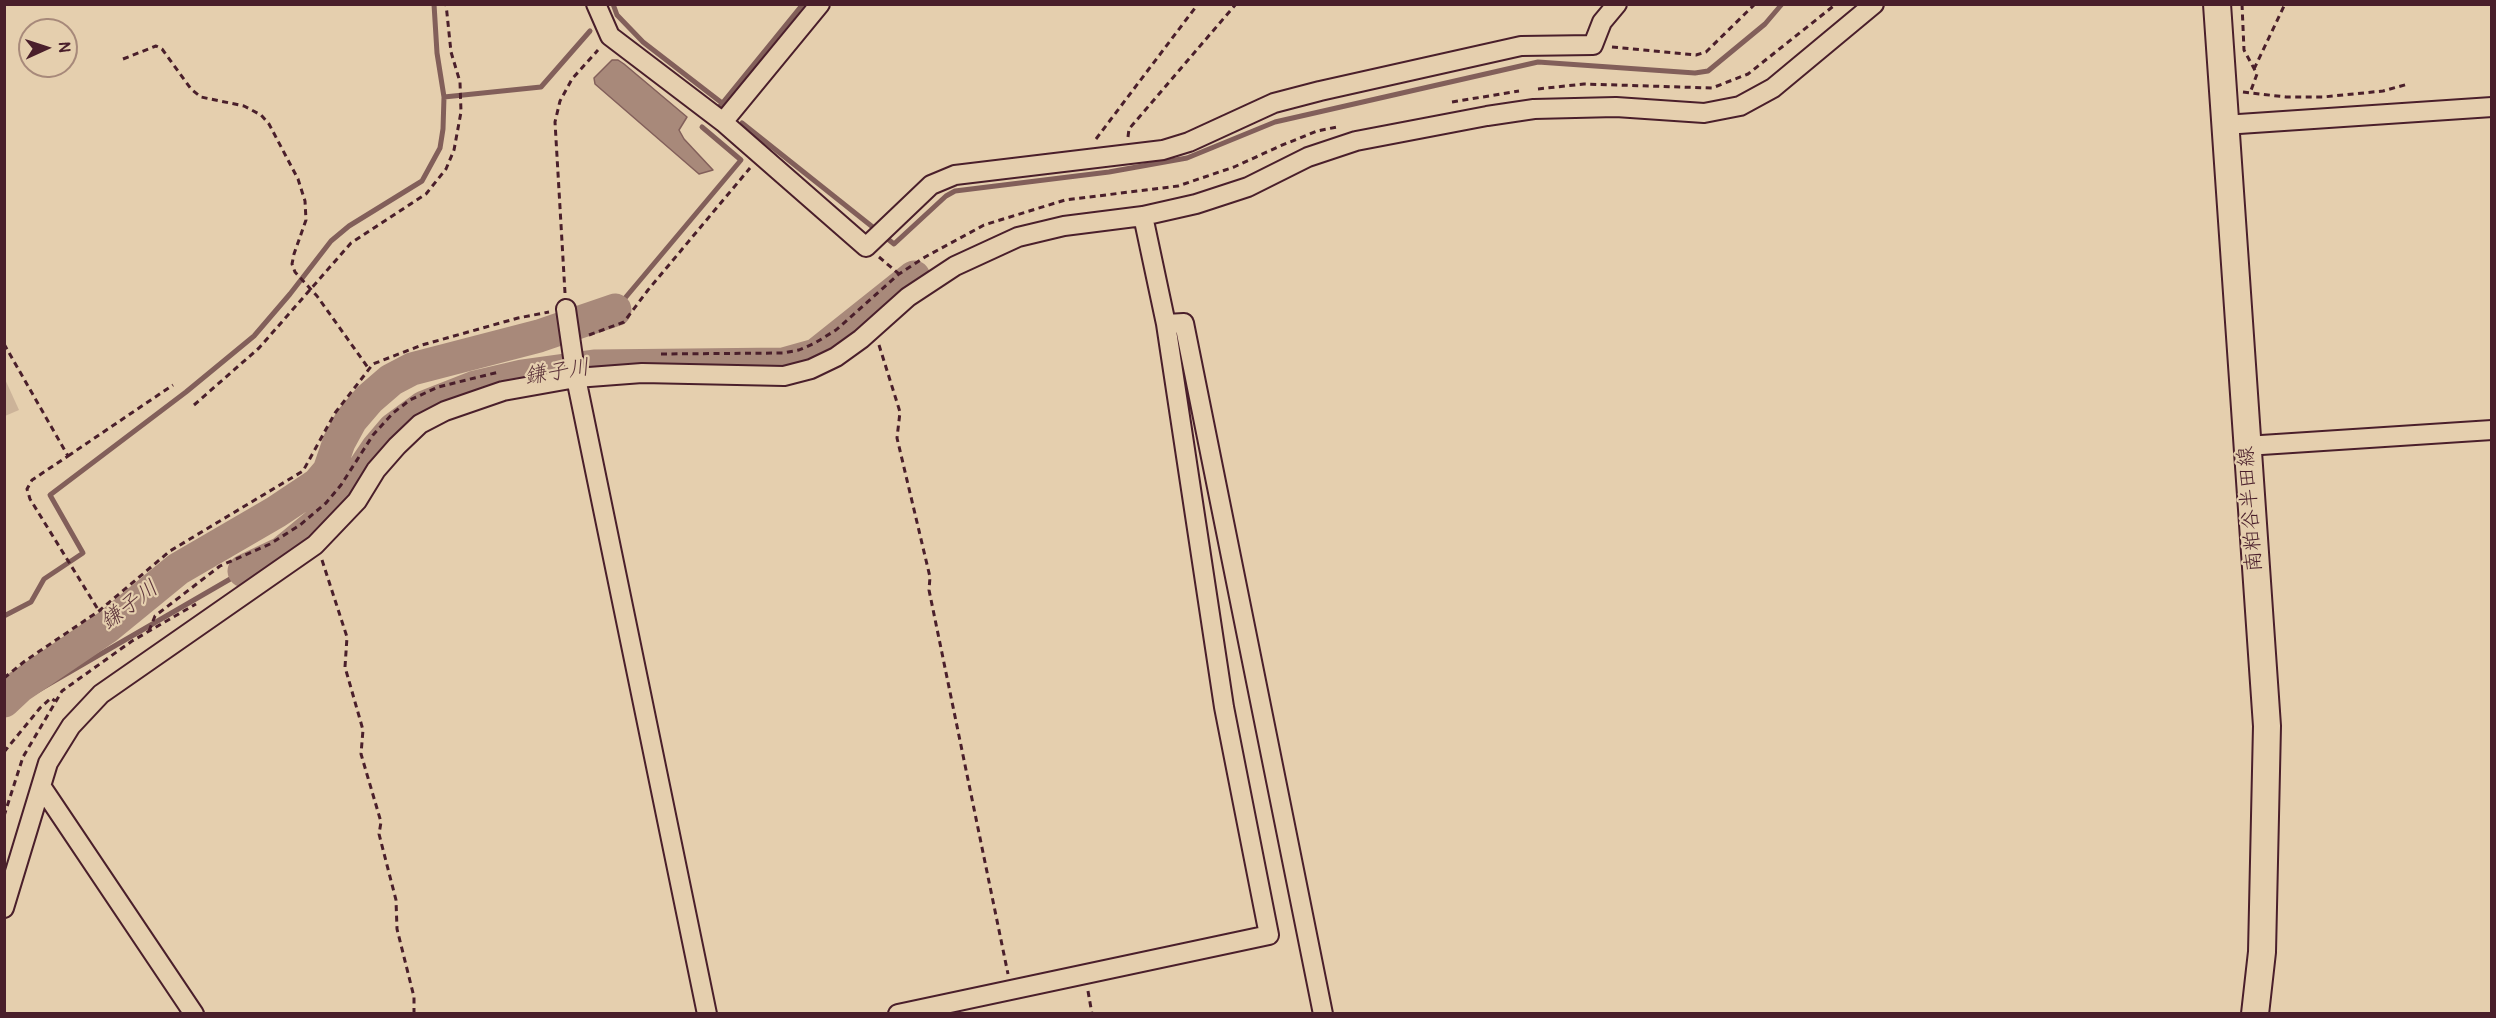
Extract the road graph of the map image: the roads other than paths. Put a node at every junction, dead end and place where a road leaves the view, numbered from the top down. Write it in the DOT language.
graph roads {
  1 [pos="596,4"];
  2 [pos="820,4"];
  3 [pos="1617,4"];
  4 [pos="1874,4"];
  5 [pos="2217,4"];
  6 [pos="2492,107"];
  7 [pos="723,122"];
  8 [pos="2224,125"];
  9 [pos="1143,216"];
  10 [pos="566,309"];
  11 [pos="1166,324"];
  12 [pos="576,378"];
  13 [pos="2492,430"];
  14 [pos="2246,446"];
  15 [pos="41,786"];
  16 [pos="4,908"];
  17 [pos="194,1014"];
  18 [pos="707,1014"];
  19 [pos="898,1014"];
  20 [pos="1323,1014"];
  21 [pos="2255,1014"];
  1 -- 7 [label="street"];
  2 -- 7 [label="street"];
  3 -- 7 [label="street"];
  4 -- 9 [label="street"];
  5 -- 8 [label="main road, 南粕谷半田線"];
  6 -- 8 [label="street"];
  8 -- 14 [label="main road, 南粕谷半田線"];
  9 -- 11 [label="street"];
  9 -- 12 [label="street"];
  10 -- 12 [label="street"];
  11 -- 19 [label="street"];
  11 -- 20 [label="street"];
  12 -- 15 [label="street"];
  12 -- 18 [label="street"];
  13 -- 14 [label="street"];
  14 -- 21 [label="main road, 南粕谷半田線"];
  15 -- 16 [label="street"];
  15 -- 17 [label="street"];
}
